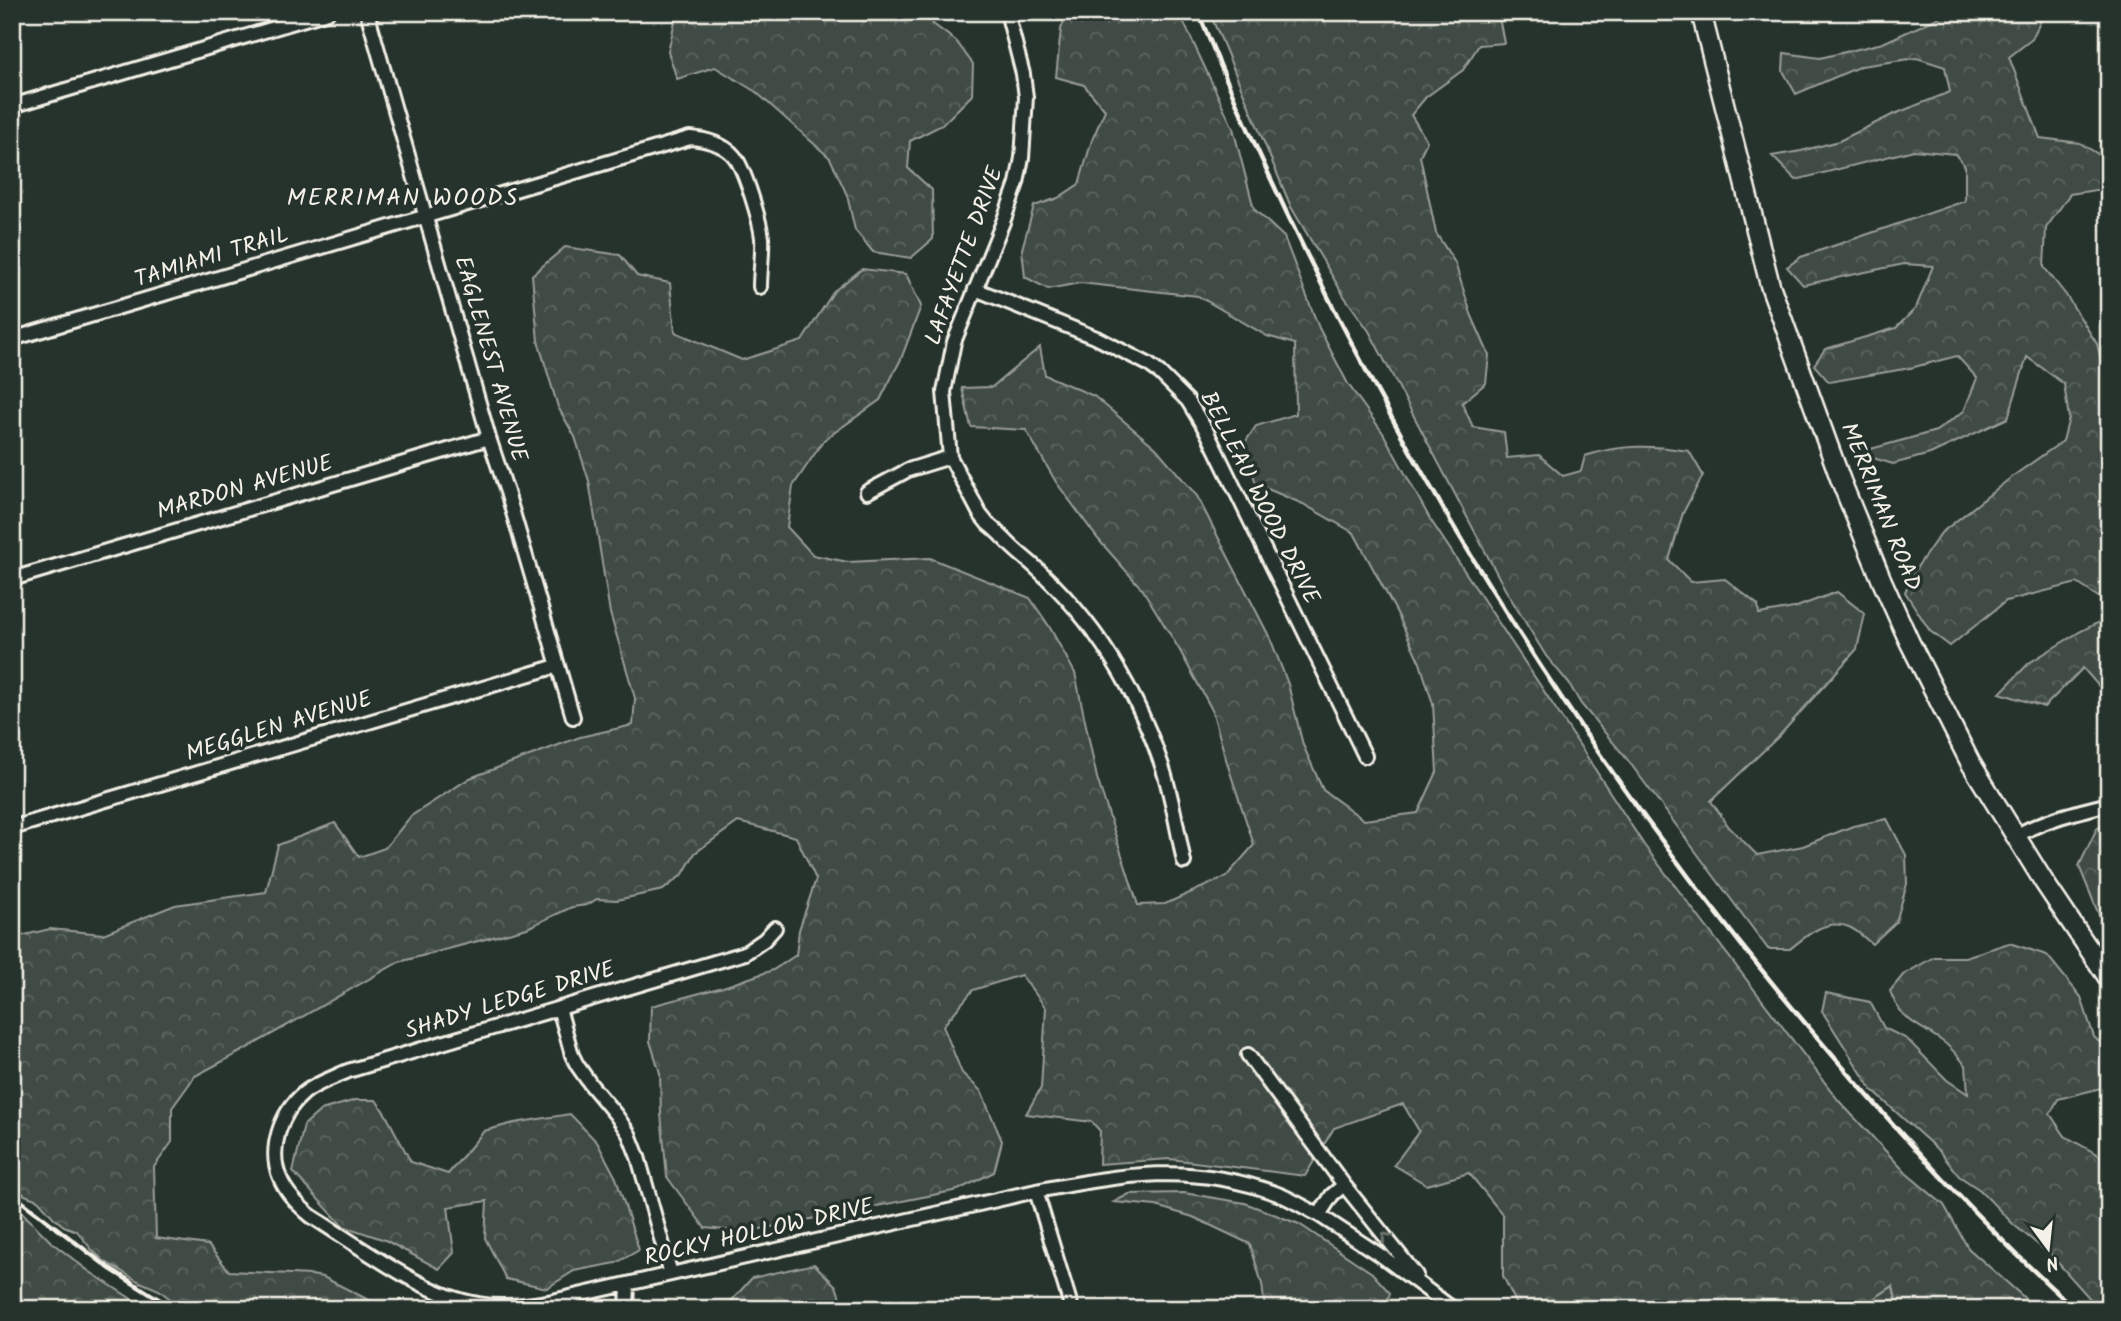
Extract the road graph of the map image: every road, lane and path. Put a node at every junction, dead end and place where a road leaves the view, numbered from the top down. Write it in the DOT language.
graph roads {
  1 [pos="328,12"];
  2 [pos="367,12"];
  3 [pos="1007,12"];
  4 [pos="1701,12"];
  5 [pos="12,106"];
  6 [pos="427,217"];
  7 [pos="760,287"];
  8 [pos="975,289"];
  9 [pos="12,339"];
  10 [pos="489,438"];
  11 [pos="950,457"];
  12 [pos="867,492"];
  13 [pos="12,579"];
  14 [pos="557,666"];
  15 [pos="573,717"];
  16 [pos="1365,756"];
  17 [pos="2109,804"];
  18 [pos="12,828"];
  19 [pos="2016,836"];
  20 [pos="1184,862"];
  21 [pos="775,928"];
  22 [pos="2109,979"];
  23 [pos="559,1008"];
  24 [pos="1248,1055"];
  25 [pos="277,1138"];
  26 [pos="1344,1185"];
  27 [pos="1036,1191"];
  28 [pos="1319,1215"];
  29 [pos="671,1274"];
  30 [pos="628,1284"];
  31 [pos="1427,1289"];
  32 [pos="627,1309"];
  33 [pos="1072,1309"];
  34 [pos="1453,1309"];
  1 -- 5 [label="street"];
  2 -- 6 [label="street, EAGLENEST AVENUE"];
  3 -- 8 [label="street, LAFAYETTE DRIVE"];
  4 -- 19 [label="main road, MERRIMAN ROAD"];
  6 -- 7 [label="street, TAMIAMI TRAIL"];
  6 -- 9 [label="street, TAMIAMI TRAIL"];
  6 -- 10 [label="street, EAGLENEST AVENUE"];
  8 -- 11 [label="street, LAFAYETTE DRIVE"];
  8 -- 16 [label="street, BELLEAU WOOD DRIVE"];
  10 -- 13 [label="street, MARDON AVENUE"];
  10 -- 14 [label="street, EAGLENEST AVENUE"];
  11 -- 12 [label="street"];
  11 -- 20 [label="street, LAFAYETTE DRIVE"];
  14 -- 15 [label="street, EAGLENEST AVENUE"];
  14 -- 18 [label="street, MEGGLEN AVENUE"];
  17 -- 19 [label="street"];
  19 -- 22 [label="main road, MERRIMAN ROAD"];
  21 -- 23 [label="street, SHADY LEDGE DRIVE"];
  23 -- 25 [label="street, SHADY LEDGE DRIVE"];
  23 -- 29 [label="street"];
  24 -- 26 [label="street"];
  25 -- 30 [label="street, ROCKY HOLLOW DRIVE"];
  26 -- 28 [label="street"];
  31 -- 26 [label="street, one-way"];
  27 -- 28 [label="street, ROCKY HOLLOW DRIVE"];
  27 -- 29 [label="street, ROCKY HOLLOW DRIVE"];
  27 -- 33 [label="street"];
  28 -- 31 [label="street, ROCKY HOLLOW DRIVE"];
  29 -- 30 [label="street, ROCKY HOLLOW DRIVE"];
  30 -- 32 [label="street"];
  31 -- 34 [label="street"];
}
